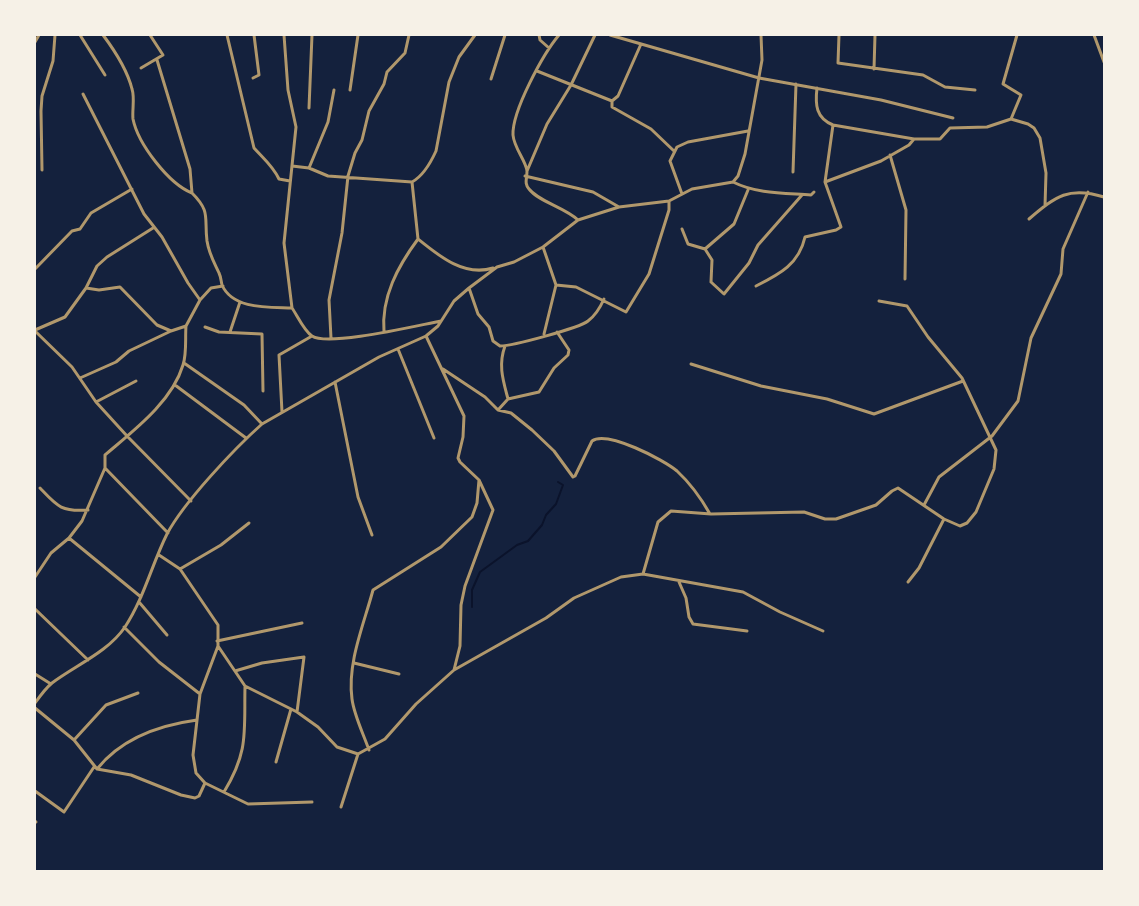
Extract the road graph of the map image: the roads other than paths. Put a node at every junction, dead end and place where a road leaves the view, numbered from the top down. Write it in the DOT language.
graph roads {
  1 [pos="39,35"];
  2 [pos="55,35"];
  3 [pos="80,35"];
  4 [pos="103,35"];
  5 [pos="150,35"];
  6 [pos="227,35"];
  7 [pos="254,35"];
  8 [pos="284,35"];
  9 [pos="312,35"];
  10 [pos="358,35"];
  11 [pos="409,35"];
  12 [pos="475,35"];
  13 [pos="504,35"];
  14 [pos="538,35"];
  15 [pos="559,35"];
  16 [pos="595,35"];
  17 [pos="610,35"];
  18 [pos="761,35"];
  19 [pos="840,35"];
  20 [pos="875,35"];
  21 [pos="1017,35"];
  22 [pos="1094,35"];
  23 [pos="35,42"];
  24 [pos="640,44"];
  25 [pos="549,48"];
  26 [pos="157,60"];
  27 [pos="1104,62"];
  28 [pos="142,68"];
  29 [pos="874,69"];
  30 [pos="538,71"];
  31 [pos="105,75"];
  32 [pos="253,78"];
  33 [pos="759,78"];
  34 [pos="491,79"];
  35 [pos="796,84"];
  36 [pos="571,85"];
  37 [pos="817,88"];
  38 [pos="334,90"];
  39 [pos="350,90"];
  40 [pos="975,90"];
  41 [pos="84,94"];
  42 [pos="612,101"];
  43 [pos="309,108"];
  44 [pos="954,118"];
  45 [pos="1011,119"];
  46 [pos="833,125"];
  47 [pos="748,131"];
  48 [pos="914,139"];
  49 [pos="674,151"];
  50 [pos="890,154"];
  51 [pos="292,166"];
  52 [pos="309,168"];
  53 [pos="42,170"];
  54 [pos="526,171"];
  55 [pos="793,172"];
  56 [pos="348,176"];
  57 [pos="525,176"];
  58 [pos="290,181"];
  59 [pos="412,182"];
  60 [pos="733,182"];
  61 [pos="825,182"];
  62 [pos="132,189"];
  63 [pos="748,190"];
  64 [pos="814,192"];
  65 [pos="1088,192"];
  66 [pos="192,193"];
  67 [pos="682,194"];
  68 [pos="802,195"];
  69 [pos="1104,197"];
  70 [pos="669,201"];
  71 [pos="1045,206"];
  72 [pos="618,207"];
  73 [pos="1029,219"];
  74 [pos="578,220"];
  75 [pos="153,228"];
  76 [pos="682,229"];
  77 [pos="418,239"];
  78 [pos="543,246"];
  79 [pos="705,249"];
  80 [pos="497,267"];
  81 [pos="35,269"];
  82 [pos="905,279"];
  83 [pos="556,285"];
  84 [pos="222,286"];
  85 [pos="756,286"];
  86 [pos="86,288"];
  87 [pos="469,288"];
  88 [pos="604,299"];
  89 [pos="200,300"];
  90 [pos="879,301"];
  91 [pos="240,302"];
  92 [pos="292,308"];
  93 [pos="442,321"];
  94 [pos="186,326"];
  95 [pos="205,327"];
  96 [pos="35,330"];
  97 [pos="171,331"];
  98 [pos="230,332"];
  99 [pos="384,332"];
  100 [pos="557,332"];
  101 [pos="544,335"];
  102 [pos="312,336"];
  103 [pos="426,336"];
  104 [pos="332,338"];
  105 [pos="505,346"];
  106 [pos="398,349"];
  107 [pos="184,362"];
  108 [pos="691,364"];
  109 [pos="443,368"];
  110 [pos="80,378"];
  111 [pos="963,380"];
  112 [pos="136,382"];
  113 [pos="335,382"];
  114 [pos="175,385"];
  115 [pos="262,391"];
  116 [pos="508,399"];
  117 [pos="96,402"];
  118 [pos="498,410"];
  119 [pos="282,412"];
  120 [pos="262,424"];
  121 [pos="127,436"];
  122 [pos="992,436"];
  123 [pos="246,438"];
  124 [pos="434,438"];
  125 [pos="105,468"];
  126 [pos="479,480"];
  127 [pos="40,488"];
  128 [pos="191,501"];
  129 [pos="924,505"];
  130 [pos="89,510"];
  131 [pos="710,514"];
  132 [pos="944,520"];
  133 [pos="249,523"];
  134 [pos="168,533"];
  135 [pos="372,535"];
  136 [pos="69,538"];
  137 [pos="159,556"];
  138 [pos="180,569"];
  139 [pos="642,574"];
  140 [pos="35,577"];
  141 [pos="679,582"];
  142 [pos="908,582"];
  143 [pos="141,597"];
  144 [pos="139,602"];
  145 [pos="35,609"];
  146 [pos="302,623"];
  147 [pos="124,627"];
  148 [pos="822,630"];
  149 [pos="747,631"];
  150 [pos="167,634"];
  151 [pos="218,641"];
  152 [pos="218,646"];
  153 [pos="88,660"];
  154 [pos="354,663"];
  155 [pos="454,670"];
  156 [pos="235,671"];
  157 [pos="35,674"];
  158 [pos="400,674"];
  159 [pos="50,684"];
  160 [pos="245,686"];
  161 [pos="138,693"];
  162 [pos="200,694"];
  163 [pos="35,703"];
  164 [pos="35,708"];
  165 [pos="291,708"];
  166 [pos="297,712"];
  167 [pos="197,720"];
  168 [pos="74,740"];
  169 [pos="369,750"];
  170 [pos="358,754"];
  171 [pos="276,762"];
  172 [pos="96,768"];
  173 [pos="205,783"];
  174 [pos="35,791"];
  175 [pos="224,792"];
  176 [pos="312,802"];
  177 [pos="341,807"];
  1 -- 23 [label="street"];
  2 -- 53 [label="street"];
  3 -- 31 [label="street"];
  4 -- 66 [label="street"];
  5 -- 26 [label="street"];
  6 -- 58 [label="street"];
  7 -- 32 [label="street"];
  8 -- 51 [label="street"];
  9 -- 43 [label="street"];
  10 -- 39 [label="street"];
  11 -- 56 [label="street"];
  12 -- 59 [label="street"];
  13 -- 34 [label="street"];
  14 -- 25 [label="street"];
  15 -- 25 [label="street"];
  16 -- 36 [label="street"];
  17 -- 24 [label="street"];
  18 -- 33 [label="street"];
  19 -- 29 [label="street"];
  20 -- 29 [label="street"];
  21 -- 45 [label="street"];
  22 -- 27 [label="street"];
  24 -- 33 [label="street"];
  24 -- 42 [label="street"];
  25 -- 30 [label="street"];
  26 -- 28 [label="street"];
  26 -- 66 [label="street"];
  29 -- 40 [label="street"];
  30 -- 36 [label="street"];
  30 -- 54 [label="street"];
  33 -- 35 [label="street"];
  33 -- 47 [label="street"];
  35 -- 37 [label="street"];
  35 -- 55 [label="street"];
  36 -- 42 [label="street"];
  36 -- 54 [label="street"];
  37 -- 44 [label="street"];
  37 -- 46 [label="street"];
  38 -- 52 [label="street"];
  41 -- 62 [label="street"];
  42 -- 49 [label="street"];
  45 -- 48 [label="street"];
  45 -- 71 [label="street"];
  46 -- 48 [label="street"];
  46 -- 61 [label="street"];
  47 -- 49 [label="street"];
  47 -- 60 [label="street"];
  48 -- 50 [label="street"];
  49 -- 67 [label="street"];
  50 -- 61 [label="street"];
  50 -- 82 [label="street"];
  51 -- 52 [label="street"];
  51 -- 58 [label="street"];
  52 -- 56 [label="street"];
  54 -- 57 [label="street"];
  56 -- 59 [label="street"];
  56 -- 104 [label="street"];
  57 -- 72 [label="street"];
  57 -- 74 [label="street"];
  58 -- 92 [label="street"];
  59 -- 77 [label="street"];
  60 -- 63 [label="street"];
  60 -- 67 [label="street"];
  61 -- 85 [label="street"];
  62 -- 75 [label="street"];
  62 -- 81 [label="street"];
  63 -- 68 [label="street"];
  63 -- 79 [label="street"];
  64 -- 68 [label="street"];
  65 -- 69 [label="street"];
  65 -- 71 [label="street"];
  65 -- 122 [label="street"];
  66 -- 84 [label="street"];
  67 -- 70 [label="street"];
  68 -- 79 [label="street"];
  70 -- 72 [label="street"];
  70 -- 88 [label="street"];
  71 -- 73 [label="street"];
  72 -- 74 [label="street"];
  74 -- 78 [label="street"];
  75 -- 86 [label="street"];
  75 -- 89 [label="street"];
  76 -- 79 [label="street"];
  77 -- 80 [label="street"];
  77 -- 99 [label="street"];
  78 -- 80 [label="street"];
  78 -- 83 [label="street"];
  80 -- 87 [label="street"];
  83 -- 88 [label="street"];
  83 -- 101 [label="street"];
  84 -- 89 [label="street"];
  84 -- 91 [label="street"];
  86 -- 96 [label="street"];
  86 -- 97 [label="street"];
  87 -- 93 [label="street"];
  87 -- 105 [label="street"];
  88 -- 100 [label="street"];
  89 -- 94 [label="street"];
  90 -- 111 [label="street"];
  91 -- 92 [label="street"];
  91 -- 98 [label="street"];
  92 -- 102 [label="street"];
  93 -- 99 [label="street"];
  93 -- 103 [label="street"];
  94 -- 97 [label="street"];
  94 -- 107 [label="street"];
  95 -- 98 [label="street"];
  96 -- 110 [label="street"];
  97 -- 110 [label="street"];
  98 -- 115 [label="street"];
  99 -- 104 [label="street"];
  100 -- 101 [label="street"];
  100 -- 116 [label="street"];
  101 -- 105 [label="street"];
  102 -- 104 [label="street"];
  102 -- 119 [label="street"];
  103 -- 106 [label="street"];
  103 -- 109 [label="street"];
  105 -- 116 [label="street"];
  106 -- 113 [label="street"];
  106 -- 124 [label="street"];
  107 -- 114 [label="street"];
  107 -- 120 [label="street"];
  108 -- 111 [label="street"];
  109 -- 118 [label="street"];
  109 -- 126 [label="street"];
  110 -- 117 [label="street"];
  111 -- 122 [label="street"];
  112 -- 117 [label="street"];
  113 -- 119 [label="street"];
  113 -- 135 [label="street"];
  114 -- 121 [label="street"];
  114 -- 123 [label="street"];
  116 -- 118 [label="street"];
  117 -- 121 [label="street"];
  118 -- 131 [label="street"];
  119 -- 120 [label="street"];
  120 -- 123 [label="street"];
  121 -- 125 [label="street"];
  121 -- 128 [label="street"];
  122 -- 129 [label="street"];
  122 -- 132 [label="street"];
  123 -- 128 [label="street"];
  125 -- 130 [label="street"];
  125 -- 134 [label="street"];
  126 -- 154 [label="street"];
  126 -- 155 [label="street"];
  127 -- 130 [label="street"];
  128 -- 134 [label="street"];
  129 -- 131 [label="street"];
  129 -- 132 [label="street"];
  130 -- 136 [label="street"];
  131 -- 139 [label="street"];
  132 -- 142 [label="street"];
  133 -- 138 [label="street"];
  134 -- 137 [label="street"];
  136 -- 140 [label="street"];
  136 -- 143 [label="street"];
  137 -- 138 [label="street"];
  137 -- 143 [label="street"];
  138 -- 151 [label="street"];
  139 -- 141 [label="street"];
  139 -- 155 [label="street"];
  141 -- 148 [label="street"];
  141 -- 149 [label="street"];
  143 -- 144 [label="street"];
  144 -- 147 [label="street"];
  144 -- 150 [label="street"];
  145 -- 153 [label="street"];
  146 -- 151 [label="street"];
  147 -- 153 [label="street"];
  147 -- 162 [label="street"];
  151 -- 152 [label="street"];
  152 -- 156 [label="street"];
  152 -- 162 [label="street"];
  153 -- 159 [label="street"];
  154 -- 158 [label="street"];
  154 -- 169 [label="street"];
  155 -- 169 [label="street"];
  156 -- 160 [label="street"];
  156 -- 166 [label="street"];
  157 -- 159 [label="street"];
  159 -- 163 [label="street"];
  160 -- 165 [label="street"];
  160 -- 175 [label="street"];
  161 -- 168 [label="street"];
  162 -- 167 [label="street"];
  164 -- 168 [label="street"];
  165 -- 166 [label="street"];
  165 -- 171 [label="street"];
  166 -- 170 [label="street"];
  167 -- 172 [label="street"];
  167 -- 173 [label="street"];
  168 -- 172 [label="street"];
  169 -- 170 [label="street"];
  170 -- 177 [label="street"];
  172 -- 173 [label="street"];
  172 -- 174 [label="street"];
  173 -- 175 [label="street"];
  175 -- 176 [label="street"];
}
